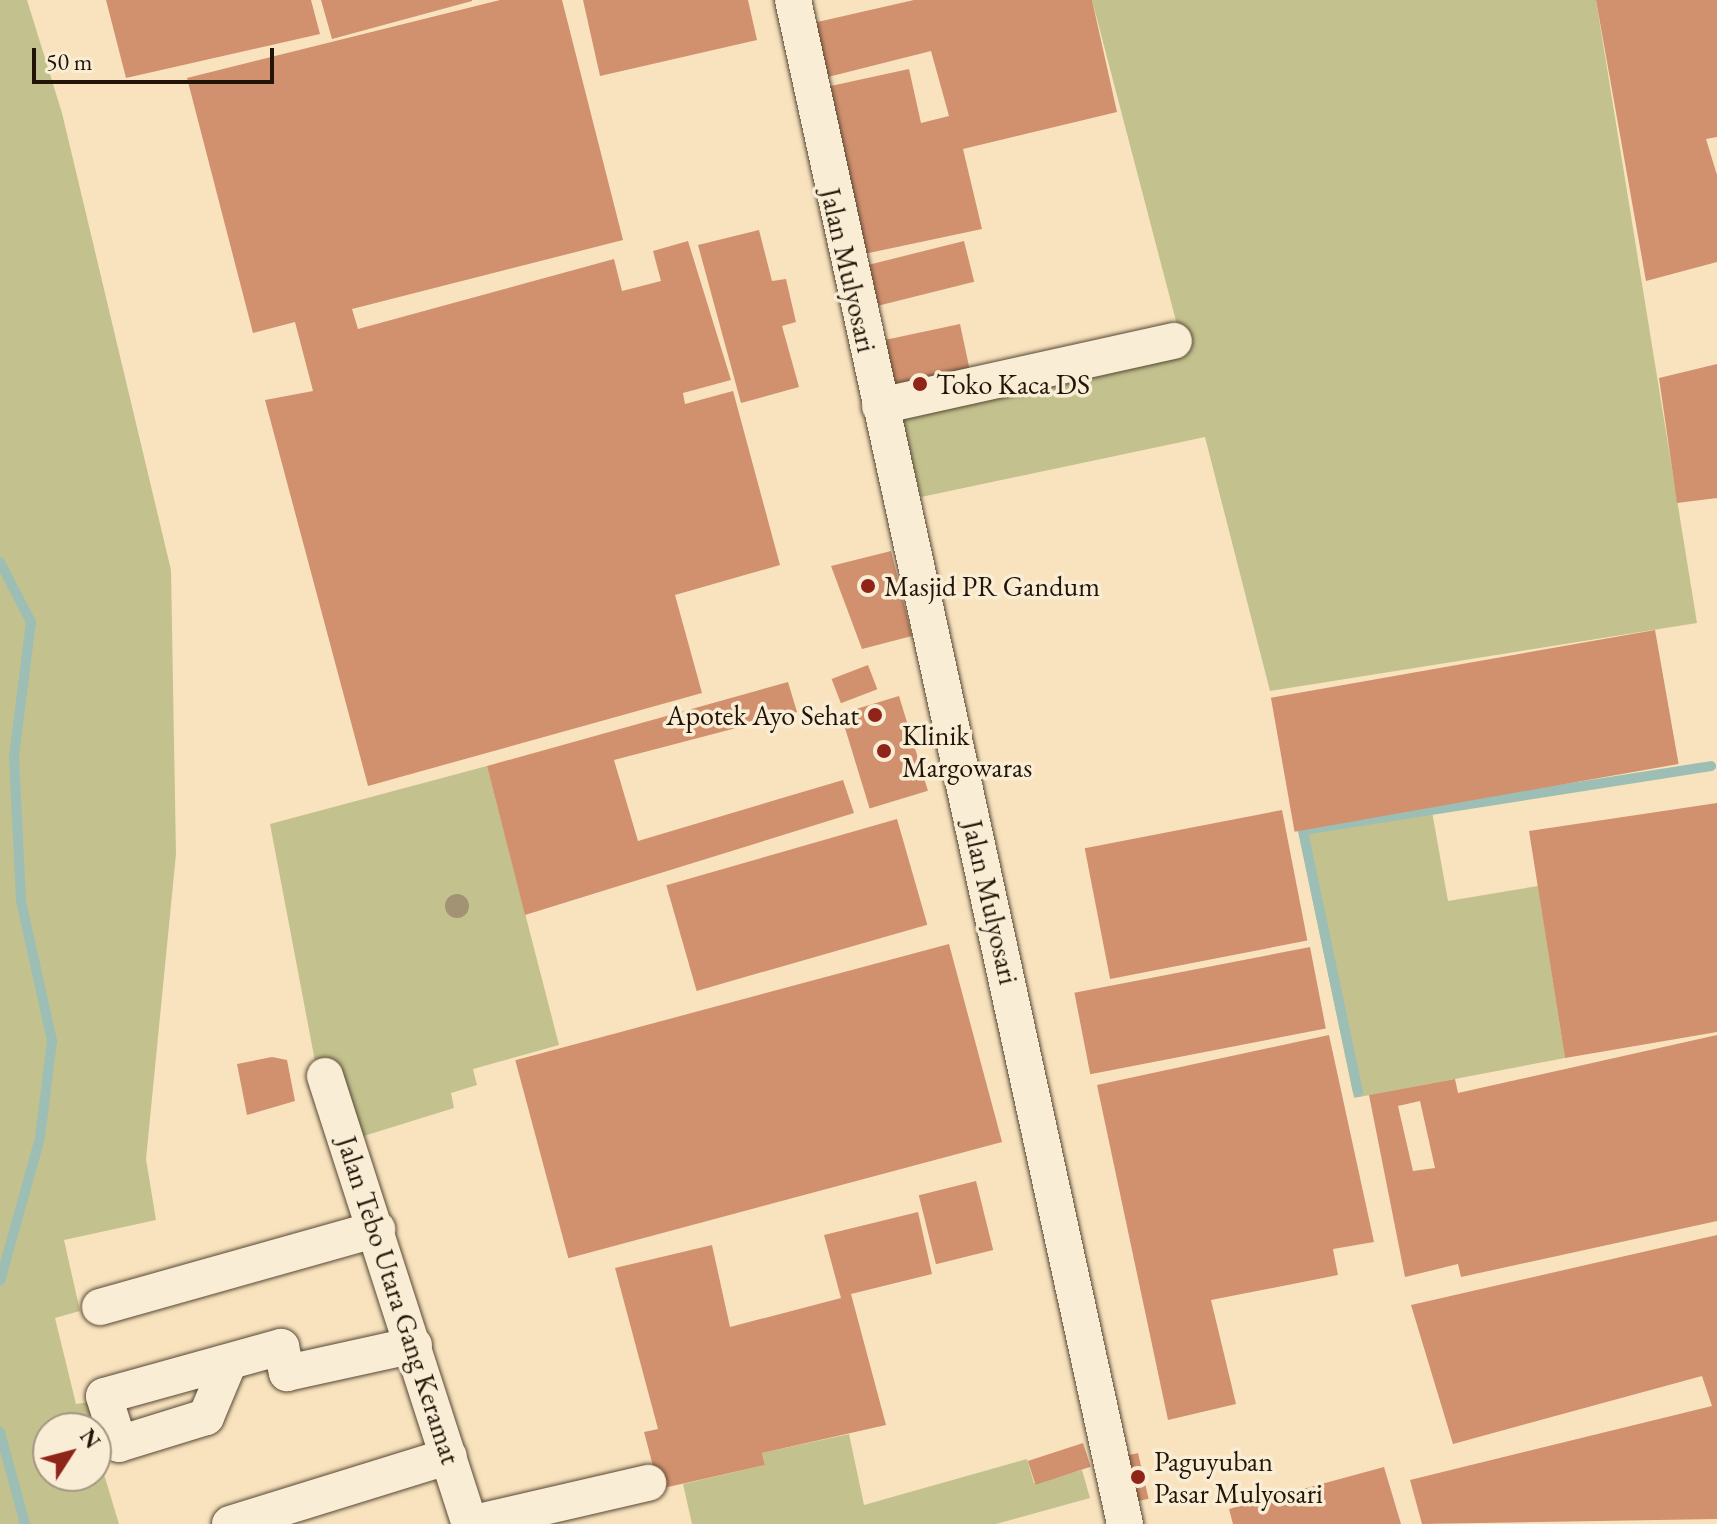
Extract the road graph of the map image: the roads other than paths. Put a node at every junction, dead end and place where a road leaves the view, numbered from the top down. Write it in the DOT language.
graph roads {
  1 [pos="793,0"];
  2 [pos="1174,341"];
  3 [pos="880,406"];
  4 [pos="325,1076"];
  5 [pos="377,1229"];
  6 [pos="100,1307"];
  7 [pos="414,1345"];
  8 [pos="229,1362"];
  9 [pos="449,1456"];
  10 [pos="648,1483"];
  11 [pos="230,1524"];
  12 [pos="470,1524"];
  13 [pos="1125,1524"];
  1 -- 3 [label="street, Jalan Mulyosari"];
  2 -- 3 [label="street"];
  3 -- 13 [label="street, Jalan Mulyosari"];
  4 -- 5 [label="street, Jalan Tebo Utara Gang Keramat"];
  5 -- 6 [label="street"];
  5 -- 7 [label="street, Jalan Tebo Utara Gang Keramat"];
  7 -- 8 [label="street"];
  7 -- 9 [label="street, Jalan Tebo Utara Gang Keramat"];
  9 -- 11 [label="street"];
  9 -- 12 [label="street, Jalan Tebo Utara Gang Keramat"];
  10 -- 12 [label="street"];
}
